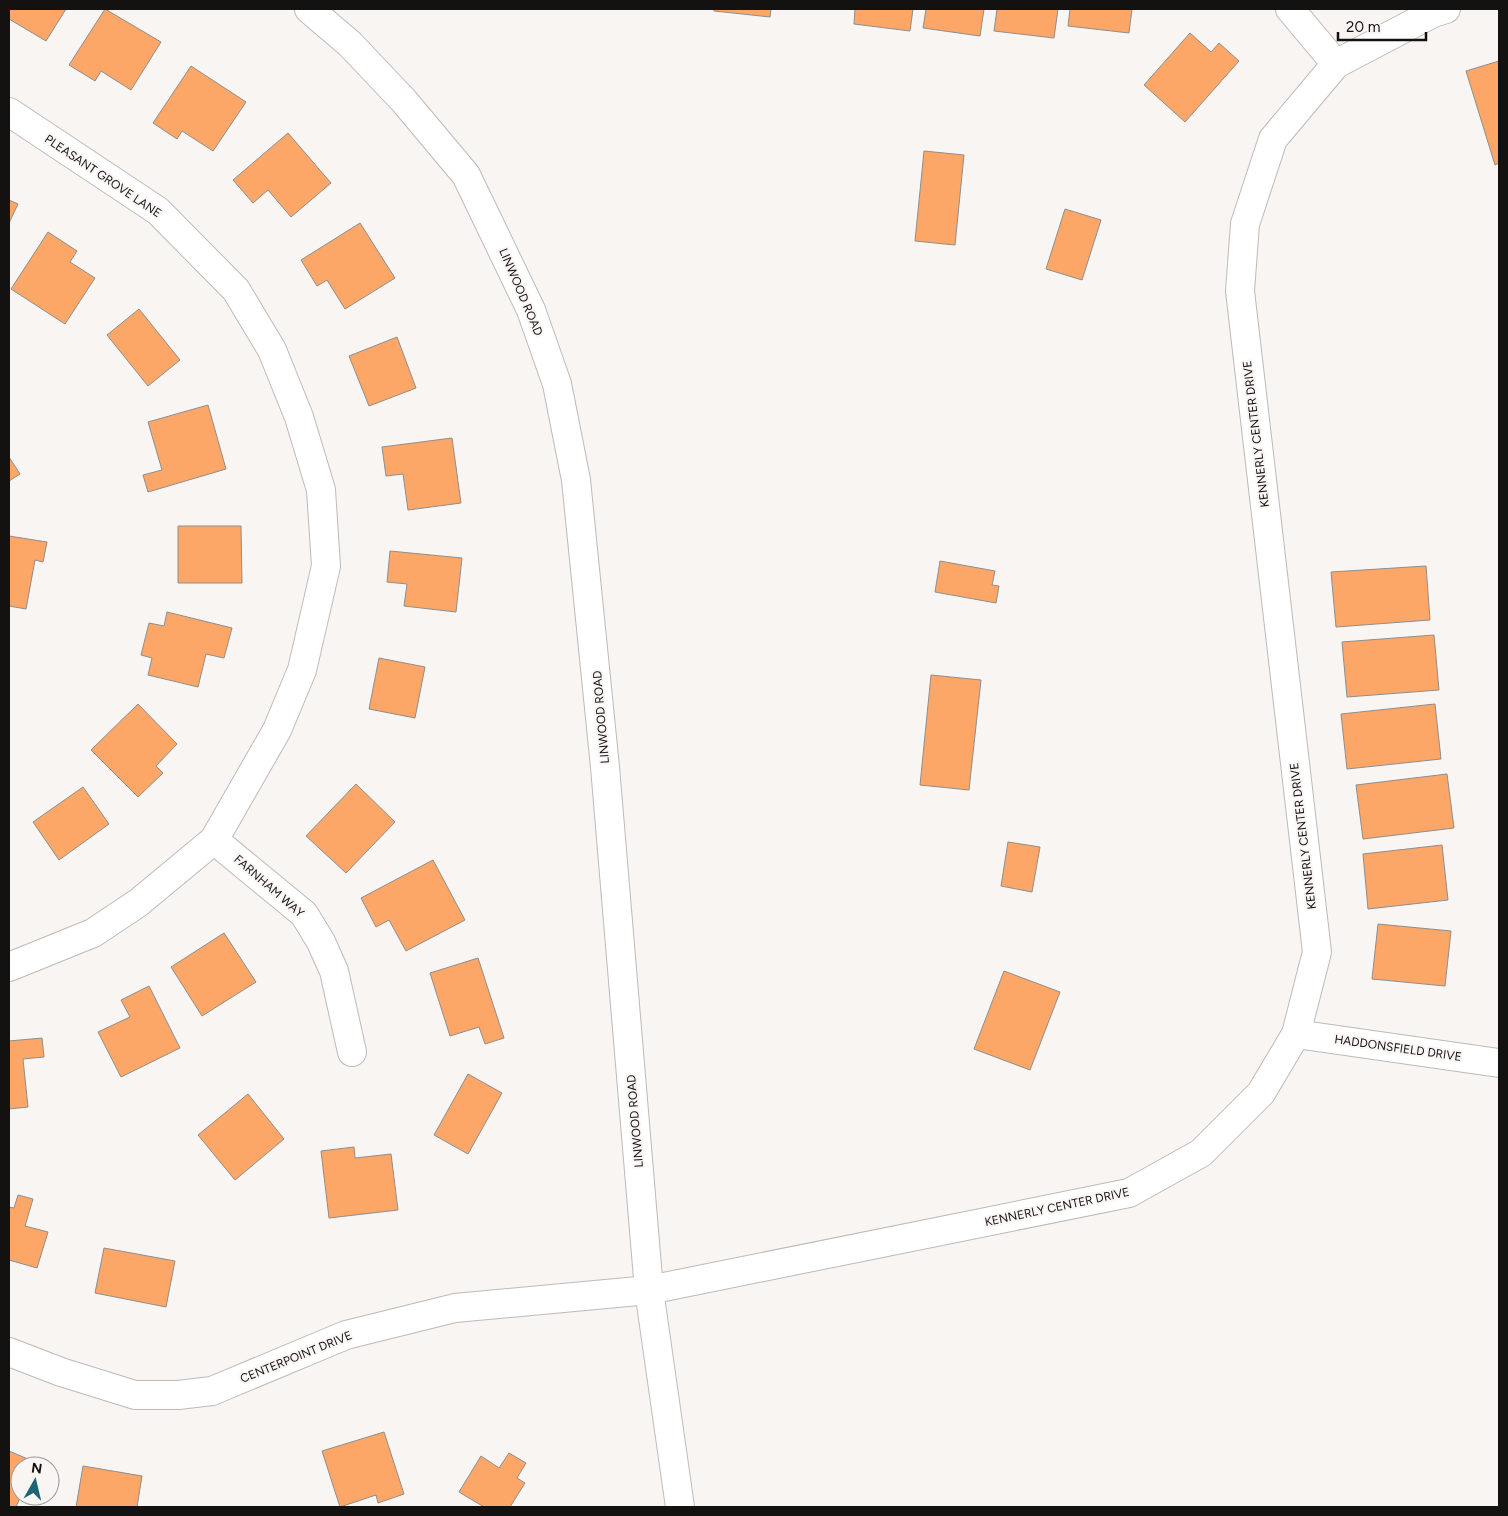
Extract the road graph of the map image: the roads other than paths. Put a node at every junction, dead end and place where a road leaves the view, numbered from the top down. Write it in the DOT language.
graph roads {
  1 [pos="309,9"];
  2 [pos="1290,9"];
  3 [pos="1446,9"];
  4 [pos="1336,64"];
  5 [pos="9,112"];
  6 [pos="214,840"];
  7 [pos="9,967"];
  8 [pos="1296,1034"];
  9 [pos="352,1052"];
  10 [pos="1499,1063"];
  11 [pos="649,1290"];
  12 [pos="9,1352"];
  13 [pos="680,1507"];
  1 -- 11 [label="street, LINWOOD ROAD"];
  2 -- 4 [label="street"];
  3 -- 4 [label="street, KENNERLY CENTER DRIVE"];
  4 -- 8 [label="street, KENNERLY CENTER DRIVE"];
  5 -- 6 [label="street, PLEASANT GROVE LANE"];
  6 -- 7 [label="street, PLEASANT GROVE LANE"];
  6 -- 9 [label="street, FARNHAM WAY"];
  8 -- 10 [label="street, HADDONSFIELD DRIVE"];
  8 -- 11 [label="street, KENNERLY CENTER DRIVE"];
  11 -- 12 [label="street, CENTERPOINT DRIVE"];
  11 -- 13 [label="street, LINWOOD ROAD"];
}
